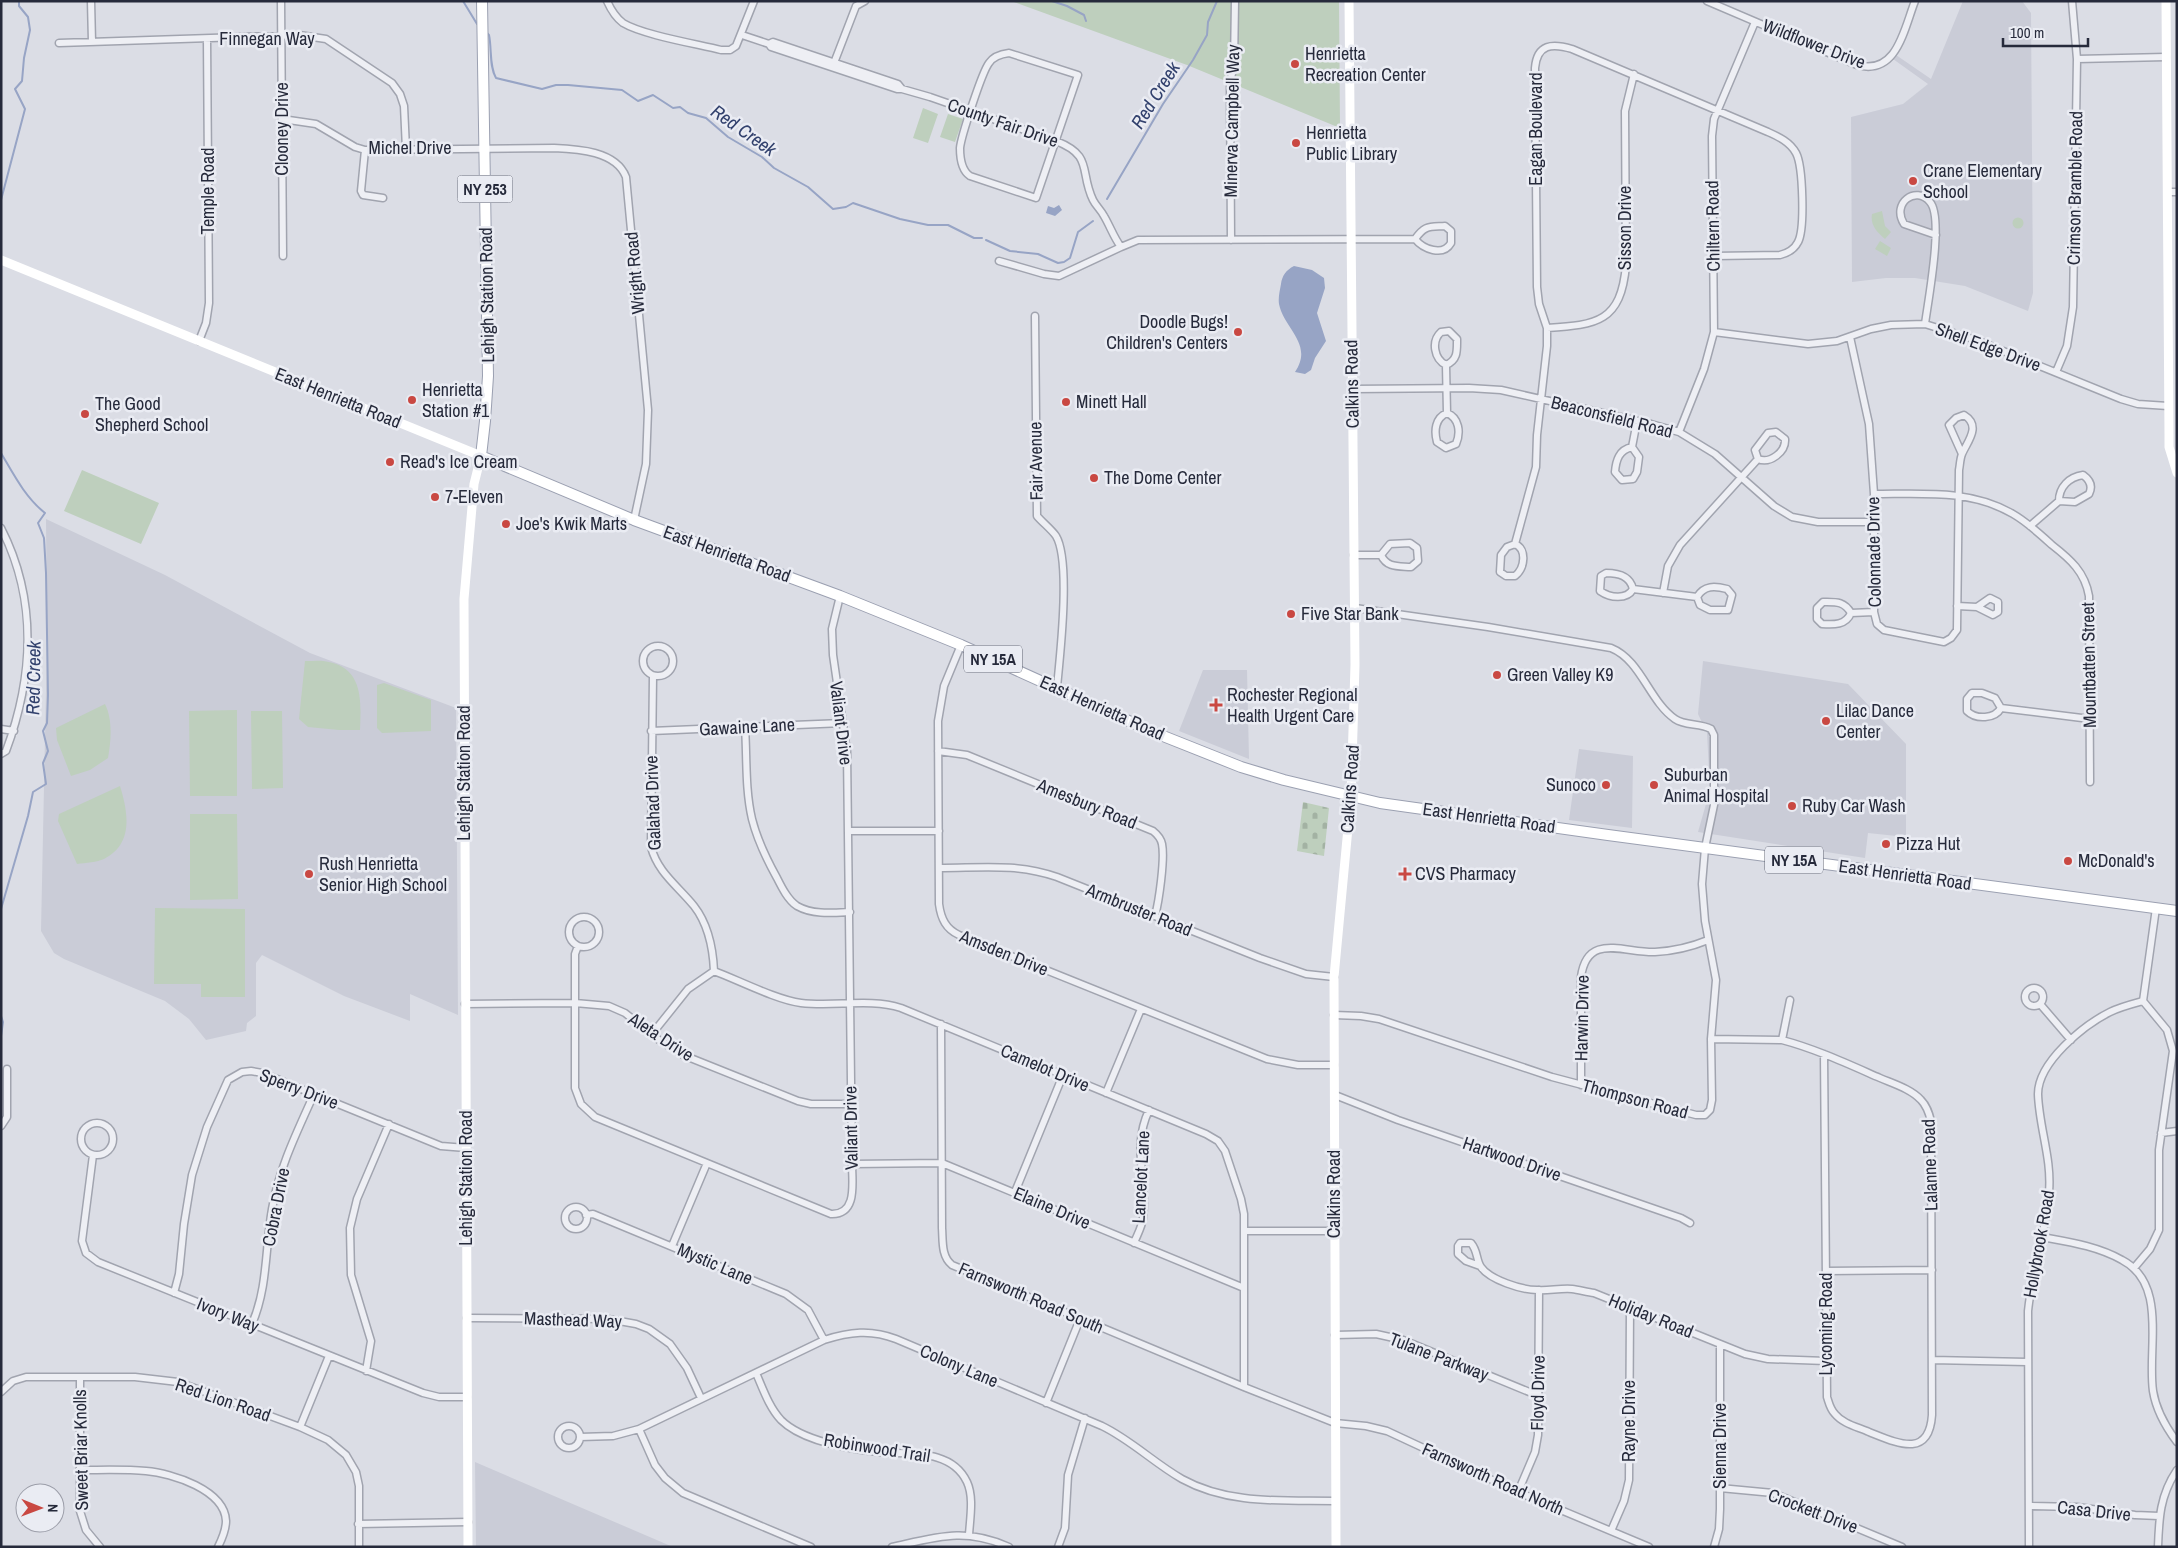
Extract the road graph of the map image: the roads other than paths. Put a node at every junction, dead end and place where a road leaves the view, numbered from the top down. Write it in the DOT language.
graph roads {
  1 [pos="91,1"];
  2 [pos="282,1"];
  3 [pos="482,1"];
  4 [pos="607,1"];
  5 [pos="754,1"];
  6 [pos="865,1"];
  7 [pos="1235,1"];
  8 [pos="1348,1"];
  9 [pos="1706,1"];
  10 [pos="1915,1"];
  11 [pos="2072,1"];
  12 [pos="2166,1"];
  13 [pos="854,4"];
  14 [pos="1755,22"];
  15 [pos="742,35"];
  16 [pos="282,36"];
  17 [pos="207,39"];
  18 [pos="92,42"];
  19 [pos="60,43"];
  20 [pos="769,44"];
  21 [pos="2166,57"];
  22 [pos="2077,58"];
  23 [pos="834,63"];
  24 [pos="1634,74"];
  25 [pos="902,89"];
  26 [pos="1717,110"];
  27 [pos="971,112"];
  28 [pos="282,119"];
  29 [pos="1056,141"];
  30 [pos="485,148"];
  31 [pos="406,149"];
  32 [pos="365,150"];
  33 [pos="2172,192"];
  34 [pos="383,198"];
  35 [pos="1936,235"];
  36 [pos="1350,238"];
  37 [pos="1415,238"];
  38 [pos="1231,240"];
  39 [pos="1121,247"];
  40 [pos="283,256"];
  41 [pos="1714,256"];
  42 [pos="1,260"];
  43 [pos="998,261"];
  44 [pos="1035,316"];
  45 [pos="1925,324"];
  46 [pos="1547,328"];
  47 [pos="1714,332"];
  48 [pos="1850,338"];
  49 [pos="198,341"];
  50 [pos="1446,365"];
  51 [pos="2056,372"];
  52 [pos="1446,388"];
  53 [pos="1353,389"];
  54 [pos="1541,399"];
  55 [pos="2168,406"];
  56 [pos="1447,413"];
  57 [pos="1637,421"];
  58 [pos="1679,432"];
  59 [pos="1632,447"];
  60 [pos="1962,454"];
  61 [pos="480,456"];
  62 [pos="1758,459"];
  63 [pos="2177,473"];
  64 [pos="1742,477"];
  65 [pos="1874,494"];
  66 [pos="1957,495"];
  67 [pos="2059,501"];
  68 [pos="634,520"];
  69 [pos="1874,522"];
  70 [pos="2030,526"];
  71 [pos="1,528"];
  72 [pos="1515,544"];
  73 [pos="1354,555"];
  74 [pos="1381,555"];
  75 [pos="1633,589"];
  76 [pos="1662,593"];
  77 [pos="840,596"];
  78 [pos="1697,597"];
  79 [pos="1957,606"];
  80 [pos="1977,607"];
  81 [pos="1355,608"];
  82 [pos="1874,612"];
  83 [pos="1851,613"];
  84 [pos="961,645"];
  85 [pos="653,676"];
  86 [pos="1057,687"];
  87 [pos="2001,708"];
  88 [pos="2090,718"];
  89 [pos="843,723"];
  90 [pos="745,727"];
  91 [pos="1,730"];
  92 [pos="14,731"];
  93 [pos="651,731"];
  94 [pos="938,751"];
  95 [pos="1,754"];
  96 [pos="2090,782"];
  97 [pos="1351,796"];
  98 [pos="939,830"];
  99 [pos="849,831"];
  100 [pos="1704,848"];
  101 [pos="939,868"];
  102 [pos="2156,908"];
  103 [pos="2177,911"];
  104 [pos="850,912"];
  105 [pos="1155,916"];
  106 [pos="1708,940"];
  107 [pos="578,946"];
  108 [pos="714,971"];
  109 [pos="1334,977"];
  110 [pos="1790,1000"];
  111 [pos="2143,1001"];
  112 [pos="575,1003"];
  113 [pos="851,1003"];
  114 [pos="465,1004"];
  115 [pos="2040,1004"];
  116 [pos="1141,1009"];
  117 [pos="1334,1015"];
  118 [pos="941,1024"];
  119 [pos="652,1034"];
  120 [pos="1711,1039"];
  121 [pos="1782,1040"];
  122 [pos="2071,1040"];
  123 [pos="1824,1054"];
  124 [pos="1334,1065"];
  125 [pos="7,1069"];
  126 [pos="1063,1075"];
  127 [pos="1581,1085"];
  128 [pos="1106,1093"];
  129 [pos="314,1094"];
  130 [pos="1335,1095"];
  131 [pos="851,1104"];
  132 [pos="1149,1110"];
  133 [pos="389,1124"];
  134 [pos="1,1126"];
  135 [pos="2177,1131"];
  136 [pos="2161,1133"];
  137 [pos="466,1148"];
  138 [pos="93,1155"];
  139 [pos="707,1163"];
  140 [pos="942,1163"];
  141 [pos="852,1164"];
  142 [pos="1015,1192"];
  143 [pos="586,1215"];
  144 [pos="1690,1223"];
  145 [pos="1245,1231"];
  146 [pos="1334,1231"];
  147 [pos="2042,1237"];
  148 [pos="1134,1243"];
  149 [pos="672,1246"];
  150 [pos="1480,1266"];
  151 [pos="2134,1268"];
  152 [pos="1932,1270"];
  153 [pos="1826,1271"];
  154 [pos="1244,1288"];
  155 [pos="1539,1290"];
  156 [pos="174,1293"];
  157 [pos="1630,1307"];
  158 [pos="467,1318"];
  159 [pos="1080,1319"];
  160 [pos="252,1324"];
  161 [pos="1335,1335"];
  162 [pos="824,1340"];
  163 [pos="1720,1344"];
  164 [pos="329,1356"];
  165 [pos="1932,1360"];
  166 [pos="1826,1361"];
  167 [pos="2027,1362"];
  168 [pos="366,1371"];
  169 [pos="756,1373"];
  170 [pos="80,1378"];
  171 [pos="1244,1387"];
  172 [pos="1,1392"];
  173 [pos="1539,1396"];
  174 [pos="467,1397"];
  175 [pos="701,1398"];
  176 [pos="1046,1403"];
  177 [pos="1085,1418"];
  178 [pos="1335,1423"];
  179 [pos="300,1427"];
  180 [pos="639,1429"];
  181 [pos="580,1437"];
  182 [pos="2177,1442"];
  183 [pos="80,1470"];
  184 [pos="2177,1470"];
  185 [pos="1720,1488"];
  186 [pos="1518,1492"];
  187 [pos="1335,1501"];
  188 [pos="2029,1506"];
  189 [pos="2158,1516"];
  190 [pos="468,1522"];
  191 [pos="358,1524"];
  192 [pos="1611,1531"];
  193 [pos="970,1535"];
  194 [pos="100,1547"];
  195 [pos="218,1547"];
  196 [pos="359,1547"];
  197 [pos="468,1547"];
  198 [pos="810,1547"];
  199 [pos="892,1547"];
  200 [pos="1009,1547"];
  201 [pos="1058,1547"];
  202 [pos="1336,1547"];
  203 [pos="1649,1547"];
  204 [pos="1714,1547"];
  205 [pos="1902,1547"];
  206 [pos="2029,1547"];
  207 [pos="2158,1547"];
  1 -- 18 [label="street"];
  2 -- 16 [label="street, Clooney Drive"];
  3 -- 30 [label="main road, Lehigh Station Road / NY 253"];
  4 -- 15 [label="street"];
  5 -- 15 [label="street"];
  6 -- 13 [label="street"];
  7 -- 38 [label="street, Minerva Campbell Way"];
  8 -- 36 [label="main road, Calkins Road"];
  9 -- 14 [label="street, Wildflower Drive"];
  10 -- 14 [label="street, Wildflower Drive"];
  11 -- 22 [label="street, Crimson Bramble Road"];
  12 -- 21 [label="main road"];
  13 -- 23 [label="street"];
  14 -- 26 [label="street, Chiltern Road"];
  15 -- 20 [label="street, County Fair Drive"];
  16 -- 17 [label="street, Finnegan Way"];
  16 -- 28 [label="street, Clooney Drive"];
  16 -- 31 [label="street, Finnegan Way"];
  17 -- 18 [label="street, Finnegan Way"];
  17 -- 49 [label="street, Temple Road"];
  18 -- 19 [label="street, Finnegan Way"];
  20 -- 23 [label="street, County Fair Drive"];
  20 -- 25 [label="street, County Fair Drive"];
  21 -- 22 [label="street"];
  21 -- 33 [label="main road"];
  22 -- 51 [label="street, Crimson Bramble Road"];
  23 -- 25 [label="street, County Fair Drive"];
  24 -- 26 [label="street, Eagan Boulevard"];
  24 -- 46 [label="street, Sisson Drive"];
  24 -- 46 [label="street, Eagan Boulevard"];
  25 -- 27 [label="street, County Fair Drive"];
  26 -- 41 [label="street, Chiltern Road"];
  26 -- 41 [label="street, Eagan Boulevard"];
  27 -- 29 [label="street, County Fair Drive"];
  27 -- 29 [label="street"];
  27 -- 29 [label="street"];
  28 -- 32 [label="street, Michel Drive"];
  28 -- 40 [label="street, Clooney Drive"];
  29 -- 39 [label="street, County Fair Drive"];
  30 -- 31 [label="street, Michel Drive"];
  30 -- 61 [label="main road, Lehigh Station Road / NY 253"];
  30 -- 68 [label="street, Wright Road"];
  31 -- 32 [label="street, Michel Drive"];
  32 -- 34 [label="street"];
  33 -- 55 [label="main road"];
  35 -- 35 [label="street"];
  35 -- 45 [label="street"];
  36 -- 37 [label="street"];
  36 -- 38 [label="street"];
  36 -- 53 [label="main road, Calkins Road"];
  37 -- 37 [label="street"];
  38 -- 39 [label="street"];
  39 -- 43 [label="street"];
  41 -- 47 [label="street, Chiltern Road"];
  42 -- 49 [label="main road, East Henrietta Road / NY 15A"];
  44 -- 86 [label="street, Fair Avenue"];
  45 -- 48 [label="street, Shell Edge Drive"];
  45 -- 51 [label="street, Shell Edge Drive"];
  46 -- 54 [label="street, Eagan Boulevard"];
  47 -- 48 [label="street, Shell Edge Drive"];
  47 -- 58 [label="street, Chiltern Road"];
  48 -- 65 [label="street, Colonnade Drive"];
  49 -- 61 [label="main road, East Henrietta Road / NY 15A"];
  50 -- 50 [label="street"];
  50 -- 52 [label="street"];
  51 -- 55 [label="street, Shell Edge Drive"];
  52 -- 53 [label="street, Beaconsfield Road"];
  52 -- 54 [label="street, Beaconsfield Road"];
  52 -- 56 [label="street"];
  53 -- 73 [label="main road, Calkins Road"];
  54 -- 57 [label="street, Beaconsfield Road"];
  54 -- 72 [label="street, Eagan Boulevard"];
  55 -- 63 [label="main road"];
  56 -- 56 [label="street"];
  57 -- 58 [label="street, Beaconsfield Road"];
  57 -- 59 [label="street"];
  58 -- 64 [label="street, Beaconsfield Road"];
  59 -- 59 [label="street"];
  60 -- 60 [label="street, Colonnade Drive"];
  60 -- 66 [label="street, Colonnade Drive"];
  61 -- 68 [label="main road, East Henrietta Road / NY 15A"];
  61 -- 114 [label="main road, Lehigh Station Road / NY 253"];
  62 -- 62 [label="street"];
  62 -- 64 [label="street"];
  64 -- 69 [label="street, Beaconsfield Road"];
  64 -- 76 [label="street"];
  65 -- 66 [label="street, Mountbatten Street"];
  65 -- 69 [label="street, Colonnade Drive"];
  66 -- 70 [label="street, Mountbatten Street"];
  66 -- 79 [label="street, Colonnade Drive"];
  67 -- 67 [label="street"];
  67 -- 70 [label="street"];
  68 -- 77 [label="main road, East Henrietta Road / NY 15A"];
  69 -- 82 [label="street, Colonnade Drive"];
  70 -- 88 [label="street, Mountbatten Street"];
  71 -- 92 [label="street"];
  72 -- 72 [label="street, Eagan Boulevard"];
  73 -- 74 [label="street"];
  73 -- 81 [label="main road, Calkins Road"];
  74 -- 74 [label="street"];
  75 -- 75 [label="street"];
  75 -- 76 [label="street"];
  76 -- 78 [label="street"];
  77 -- 84 [label="main road, East Henrietta Road / NY 15A"];
  77 -- 89 [label="street, Valiant Drive"];
  78 -- 78 [label="street"];
  79 -- 80 [label="street"];
  79 -- 82 [label="street, Colonnade Drive"];
  81 -- 97 [label="main road, Calkins Road"];
  81 -- 100 [label="street, Thompson Road"];
  82 -- 83 [label="street"];
  83 -- 83 [label="street"];
  84 -- 86 [label="main road, East Henrietta Road / NY 15A"];
  84 -- 94 [label="street, Amsden Drive"];
  85 -- 85 [label="street, Galahad Drive"];
  85 -- 93 [label="street, Galahad Drive"];
  86 -- 97 [label="main road, East Henrietta Road / NY 15A"];
  87 -- 87 [label="street"];
  87 -- 88 [label="street"];
  88 -- 96 [label="street, Mountbatten Street"];
  89 -- 90 [label="street, Gawaine Lane"];
  89 -- 99 [label="street, Valiant Drive"];
  90 -- 93 [label="street, Gawaine Lane"];
  90 -- 104 [label="street"];
  91 -- 92 [label="street"];
  92 -- 95 [label="street"];
  93 -- 108 [label="street, Galahad Drive"];
  94 -- 98 [label="street, Amsden Drive"];
  94 -- 105 [label="street, Amesbury Road"];
  97 -- 100 [label="main road, East Henrietta Road / NY 15A"];
  97 -- 109 [label="main road, Calkins Road"];
  98 -- 99 [label="street"];
  98 -- 101 [label="street, Amsden Drive"];
  99 -- 104 [label="street, Valiant Drive"];
  100 -- 102 [label="main road, East Henrietta Road / NY 15A"];
  100 -- 106 [label="street, Thompson Road"];
  101 -- 105 [label="street, Armbruster Road"];
  101 -- 116 [label="street, Amsden Drive"];
  102 -- 103 [label="main road, East Henrietta Road / NY 15A"];
  102 -- 111 [label="street"];
  104 -- 113 [label="street, Valiant Drive"];
  105 -- 109 [label="street, Armbruster Road"];
  106 -- 120 [label="street, Thompson Road"];
  106 -- 127 [label="street, Harwin Drive"];
  107 -- 107 [label="street, Valiant Drive"];
  107 -- 112 [label="street, Valiant Drive"];
  108 -- 113 [label="street, Camelot Drive"];
  108 -- 119 [label="street"];
  109 -- 117 [label="main road, Calkins Road"];
  110 -- 121 [label="street"];
  111 -- 122 [label="street, Hollybrook Road"];
  111 -- 136 [label="street"];
  112 -- 114 [label="street, Aleta Drive"];
  112 -- 119 [label="street, Aleta Drive"];
  112 -- 139 [label="street, Valiant Drive"];
  113 -- 118 [label="street, Camelot Drive"];
  113 -- 131 [label="street, Valiant Drive"];
  114 -- 137 [label="main road, Lehigh Station Road / NY 253"];
  115 -- 122 [label="street"];
  116 -- 124 [label="street, Amsden Drive"];
  116 -- 128 [label="street"];
  117 -- 124 [label="main road, Calkins Road"];
  117 -- 127 [label="street, Thompson Road"];
  118 -- 126 [label="street, Camelot Drive"];
  118 -- 140 [label="street, Farnsworth Road South"];
  119 -- 131 [label="street, Aleta Drive"];
  120 -- 121 [label="street, Lalanne Road"];
  120 -- 127 [label="street, Thompson Road"];
  121 -- 123 [label="street, Lalanne Road"];
  122 -- 147 [label="street, Hollybrook Road"];
  123 -- 152 [label="street, Lalanne Road"];
  123 -- 153 [label="street, Lycoming Road"];
  124 -- 130 [label="main road, Calkins Road"];
  125 -- 134 [label="street"];
  126 -- 128 [label="street, Camelot Drive"];
  126 -- 142 [label="street"];
  128 -- 132 [label="street, Camelot Drive"];
  129 -- 133 [label="street, Sperry Drive"];
  129 -- 156 [label="street, Sperry Drive"];
  129 -- 160 [label="street, Cobra Drive"];
  130 -- 144 [label="street, Hartwood Drive"];
  130 -- 146 [label="main road, Calkins Road"];
  131 -- 141 [label="street, Valiant Drive"];
  132 -- 145 [label="street, Camelot Drive"];
  132 -- 148 [label="street, Lancelot Lane"];
  133 -- 137 [label="street, Sperry Drive"];
  133 -- 168 [label="street"];
  135 -- 136 [label="street"];
  136 -- 151 [label="street"];
  137 -- 158 [label="main road, Lehigh Station Road / NY 253"];
  138 -- 138 [label="street"];
  138 -- 156 [label="street, Ivory Way"];
  139 -- 141 [label="street, Valiant Drive"];
  139 -- 149 [label="street"];
  140 -- 141 [label="street, Elaine Drive"];
  140 -- 142 [label="street, Elaine Drive"];
  140 -- 159 [label="street, Farnsworth Road South"];
  142 -- 148 [label="street, Elaine Drive"];
  143 -- 149 [label="street, Mystic Lane"];
  145 -- 146 [label="street"];
  145 -- 154 [label="street, Camelot Drive"];
  146 -- 161 [label="main road, Calkins Road"];
  147 -- 151 [label="street"];
  147 -- 167 [label="street, Hollybrook Road"];
  148 -- 154 [label="street, Elaine Drive"];
  149 -- 162 [label="street, Mystic Lane"];
  150 -- 155 [label="street, Holiday Road"];
  151 -- 182 [label="street"];
  152 -- 153 [label="street"];
  152 -- 165 [label="street, Lalanne Road"];
  153 -- 166 [label="street, Lycoming Road"];
  154 -- 171 [label="street, Camelot Drive"];
  155 -- 157 [label="street, Holiday Road"];
  155 -- 173 [label="street, Floyd Drive"];
  156 -- 160 [label="street, Ivory Way"];
  157 -- 163 [label="street, Holiday Road"];
  157 -- 192 [label="street, Rayne Drive"];
  158 -- 174 [label="main road, Lehigh Station Road / NY 253"];
  158 -- 175 [label="street, Masthead Way"];
  159 -- 171 [label="street, Farnsworth Road South"];
  159 -- 176 [label="street"];
  160 -- 164 [label="street, Ivory Way"];
  161 -- 173 [label="street, Tulane Parkway"];
  161 -- 178 [label="main road, Calkins Road"];
  162 -- 169 [label="street, Colony Lane"];
  162 -- 176 [label="street, Colony Lane"];
  163 -- 166 [label="street, Holiday Road"];
  163 -- 185 [label="street, Sienna Drive"];
  164 -- 168 [label="street, Ivory Way"];
  164 -- 179 [label="street"];
  165 -- 166 [label="street, Lycoming Road"];
  165 -- 167 [label="street"];
  167 -- 188 [label="street, Hollybrook Road"];
  168 -- 174 [label="street, Ivory Way"];
  169 -- 175 [label="street, Colony Lane"];
  169 -- 193 [label="street, Robinwood Trail"];
  170 -- 172 [label="street, Red Lion Road"];
  170 -- 179 [label="street, Red Lion Road"];
  170 -- 183 [label="street, Sweet Briar Knolls"];
  171 -- 178 [label="street, Farnsworth Road South"];
  173 -- 186 [label="street, Floyd Drive"];
  174 -- 190 [label="main road, Lehigh Station Road / NY 253"];
  175 -- 180 [label="street, Colony Lane"];
  176 -- 177 [label="street, Colony Lane"];
  177 -- 187 [label="street, Colony Lane"];
  177 -- 201 [label="street"];
  178 -- 186 [label="street, Farnsworth Road North"];
  178 -- 187 [label="main road, Calkins Road"];
  179 -- 191 [label="street, Red Lion Road"];
  180 -- 181 [label="street, Colony Lane"];
  180 -- 198 [label="street"];
  183 -- 194 [label="street, Sweet Briar Knolls"];
  183 -- 195 [label="street"];
  184 -- 189 [label="street"];
  185 -- 204 [label="street, Sienna Drive"];
  185 -- 205 [label="street, Crockett Drive"];
  186 -- 192 [label="street, Farnsworth Road North"];
  187 -- 202 [label="main road, Calkins Road"];
  188 -- 189 [label="street, Casa Drive"];
  188 -- 206 [label="street, Hollybrook Road"];
  189 -- 207 [label="street"];
  190 -- 191 [label="street"];
  190 -- 197 [label="main road, Lehigh Station Road / NY 253"];
  191 -- 196 [label="street, Red Lion Road"];
  192 -- 203 [label="street, Farnsworth Road North"];
  193 -- 199 [label="street"];
  193 -- 200 [label="street"];
}
